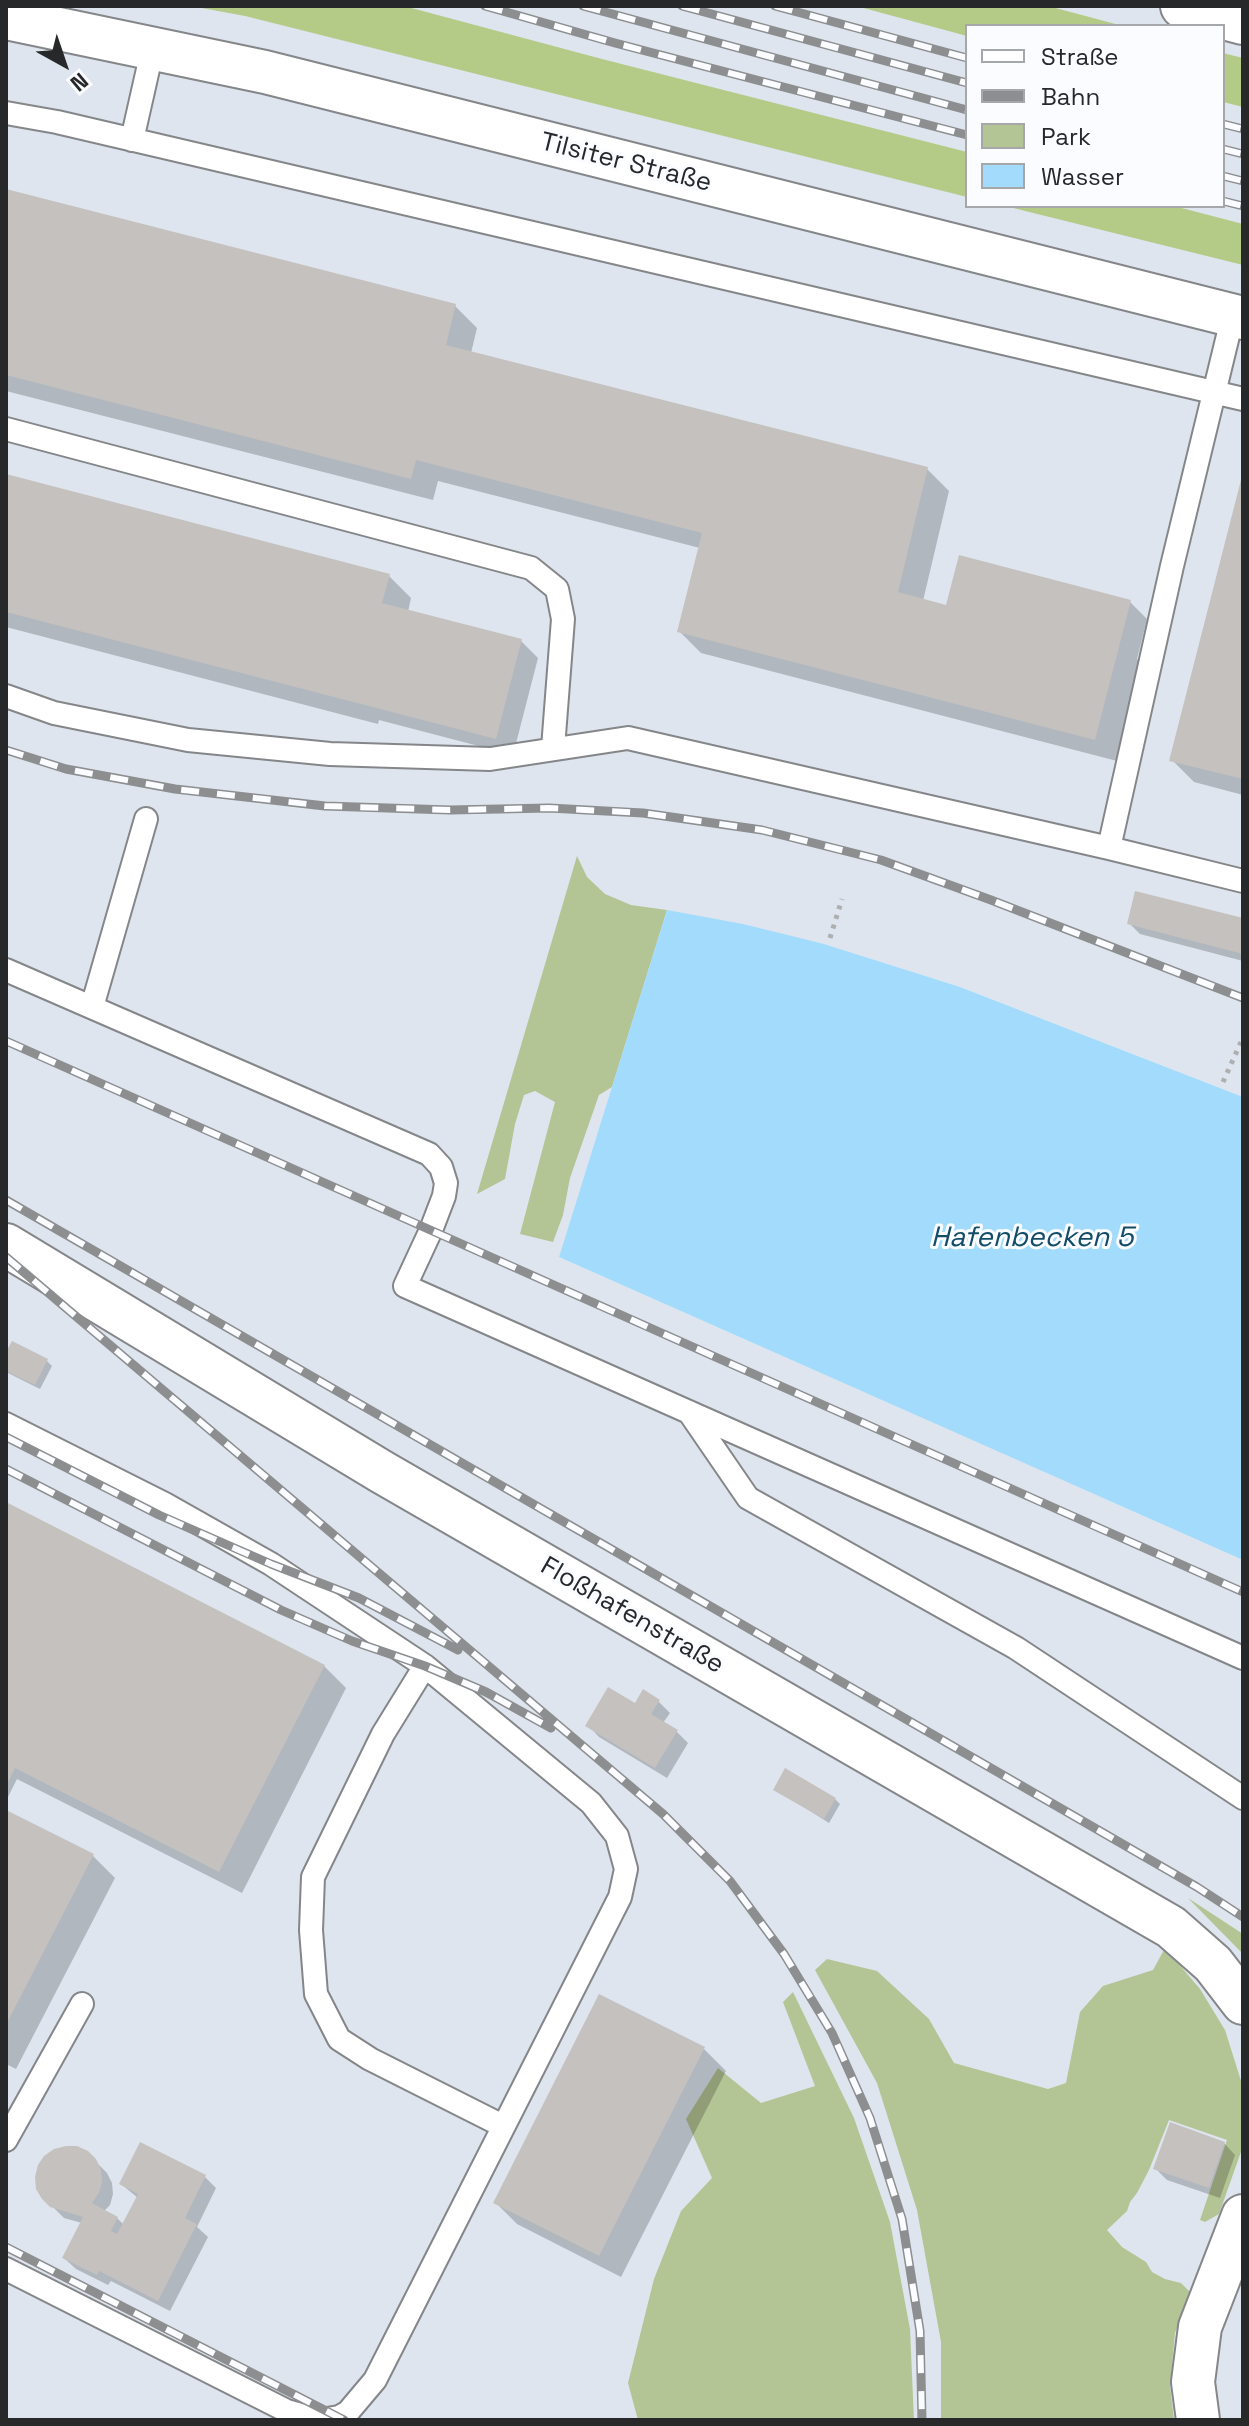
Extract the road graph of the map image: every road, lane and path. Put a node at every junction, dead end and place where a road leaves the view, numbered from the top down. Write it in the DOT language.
graph roads {
  1 [pos="1183,6"];
  2 [pos="6,18"];
  3 [pos="1243,22"];
  4 [pos="153,47"];
  5 [pos="6,113"];
  6 [pos="132,140"];
  7 [pos="1238,316"];
  8 [pos="1215,392"];
  9 [pos="1243,399"];
  10 [pos="6,429"];
  11 [pos="6,696"];
  12 [pos="553,748"];
  13 [pos="146,819"];
  14 [pos="1109,848"];
  15 [pos="1243,881"];
  16 [pos="842,899"];
  17 [pos="830,938"];
  18 [pos="6,970"];
  19 [pos="92,1007"];
  20 [pos="1241,1042"];
  21 [pos="1223,1082"];
  22 [pos="6,1245"];
  23 [pos="689,1411"];
  24 [pos="6,1424"];
  25 [pos="1243,1658"];
  26 [pos="425,1666"];
  27 [pos="1243,1798"];
  28 [pos="1243,2003"];
  29 [pos="82,2004"];
  30 [pos="503,2126"];
  31 [pos="6,2140"];
  32 [pos="1243,2216"];
  33 [pos="6,2269"];
  34 [pos="320,2420"];
  35 [pos="1198,2420"];
  1 -- 3 [label="main road"];
  2 -- 4 [label="street, Tilsiter Straße"];
  4 -- 6 [label="lane"];
  4 -- 7 [label="street, Tilsiter Straße"];
  5 -- 6 [label="lane"];
  6 -- 8 [label="lane"];
  7 -- 8 [label="lane"];
  8 -- 9 [label="lane"];
  8 -- 14 [label="lane"];
  10 -- 12 [label="lane"];
  11 -- 12 [label="lane"];
  12 -- 14 [label="lane"];
  13 -- 19 [label="lane"];
  14 -- 15 [label="lane"];
  16 -- 17 [label="path"];
  18 -- 19 [label="lane"];
  19 -- 23 [label="lane"];
  20 -- 21 [label="path"];
  22 -- 28 [label="street, Floßhafenstraße"];
  23 -- 25 [label="lane"];
  23 -- 27 [label="lane"];
  24 -- 26 [label="lane"];
  26 -- 30 [label="lane"];
  26 -- 30 [label="lane"];
  29 -- 31 [label="lane"];
  30 -- 34 [label="lane"];
  32 -- 35 [label="street"];
  33 -- 34 [label="lane"];
}
